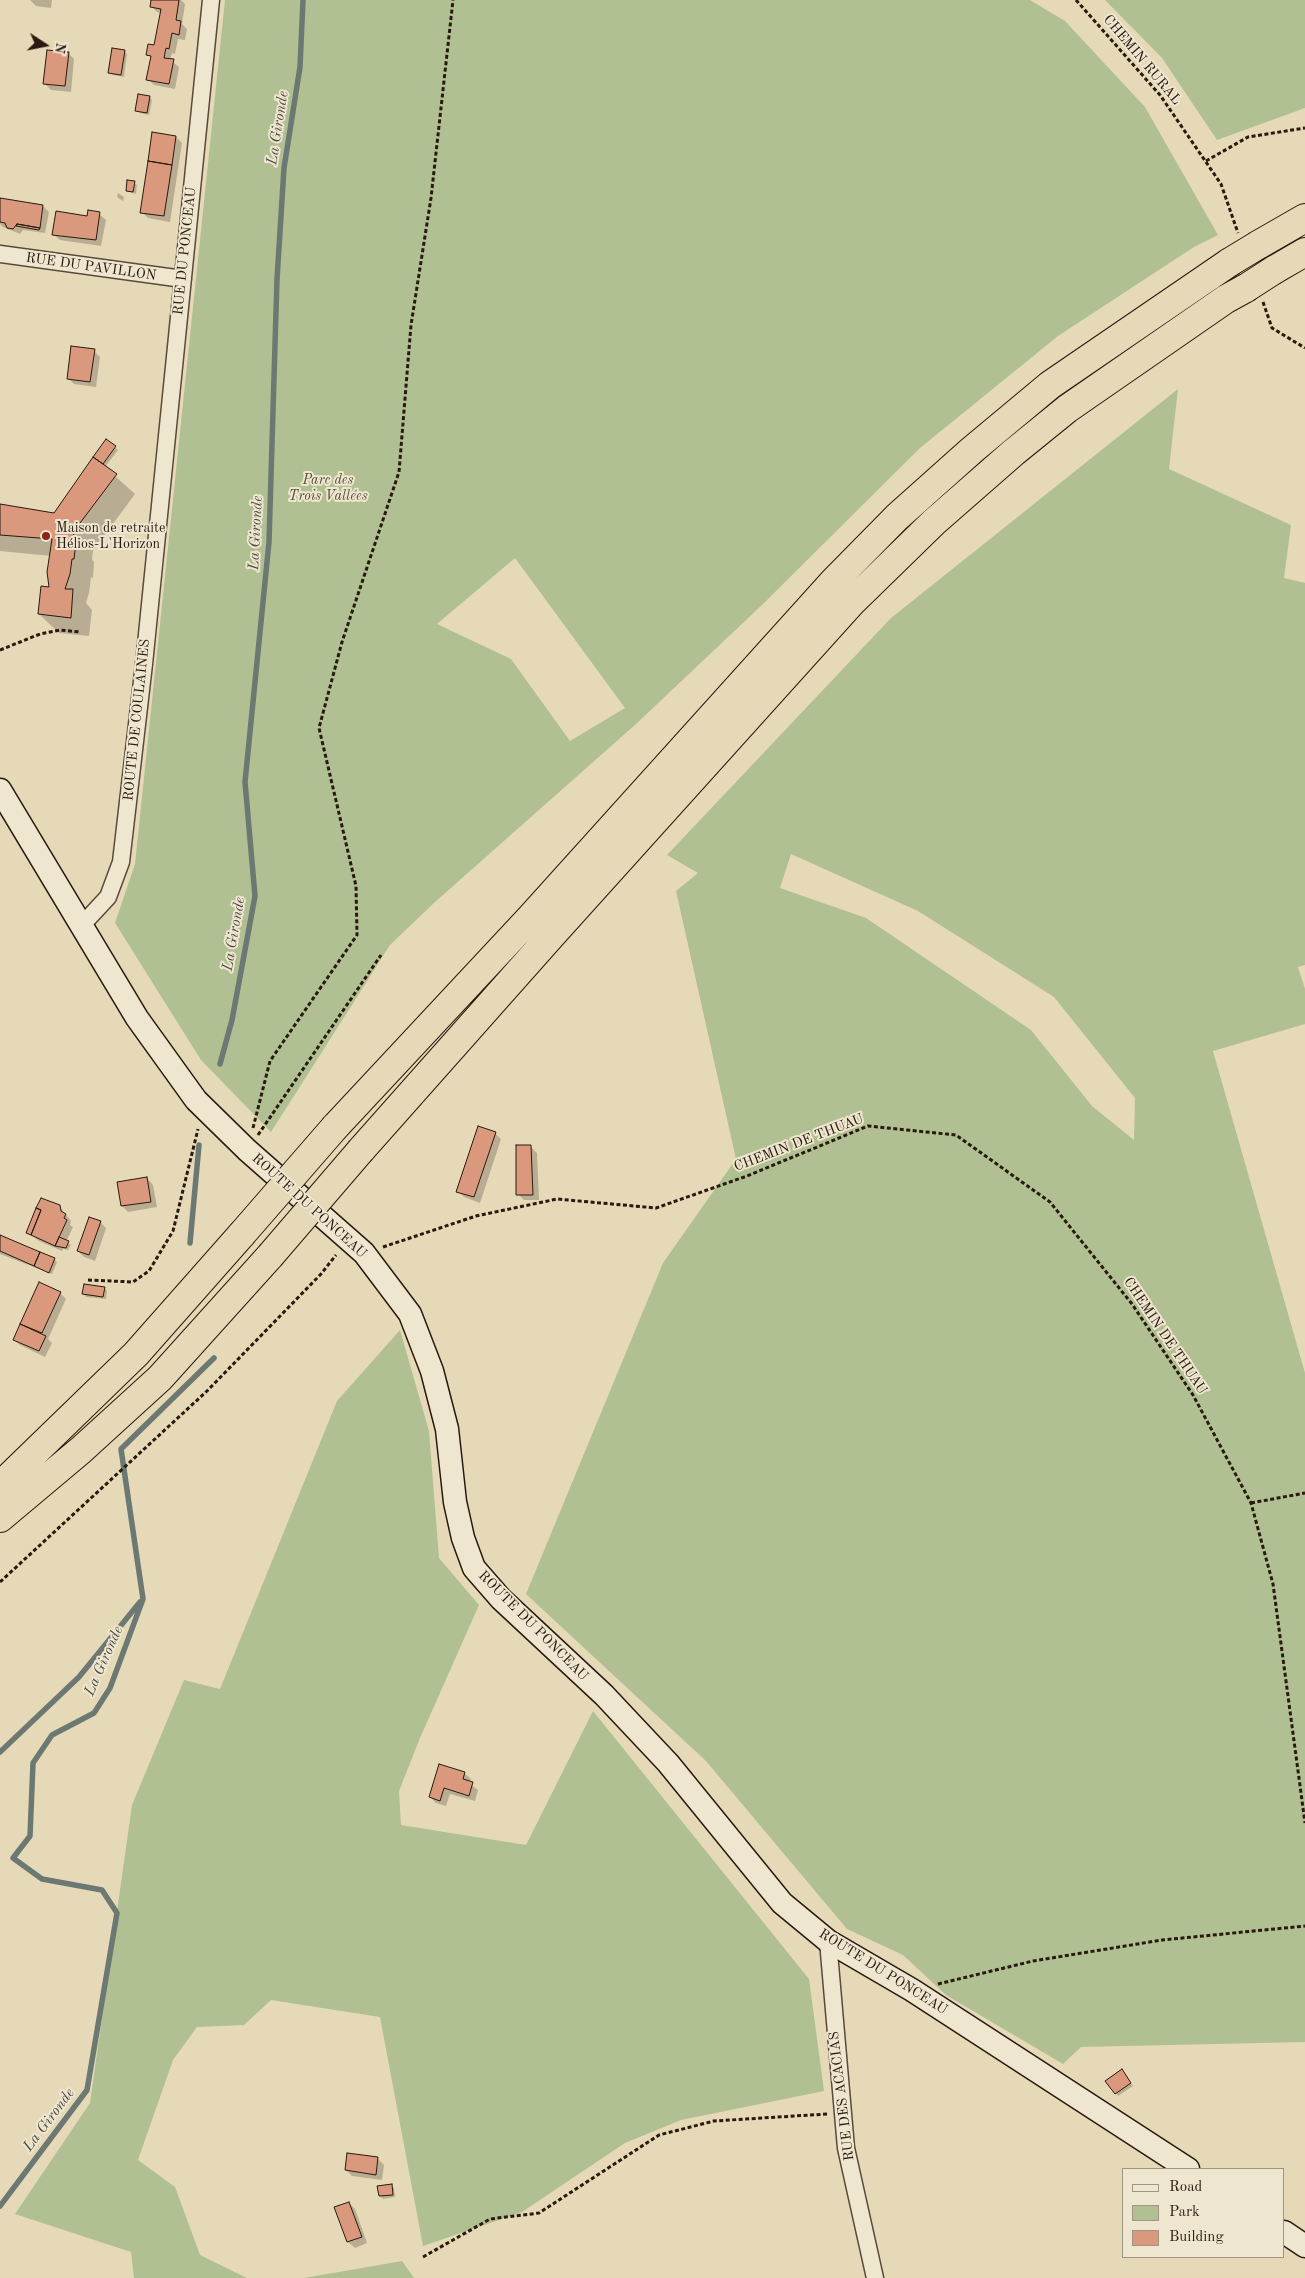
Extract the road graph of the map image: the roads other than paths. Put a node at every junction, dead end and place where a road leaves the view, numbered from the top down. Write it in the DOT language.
graph roads {
  1 [pos="211,0"];
  2 [pos="1305,218"];
  3 [pos="1305,252"];
  4 [pos="0,254"];
  5 [pos="182,279"];
  6 [pos="160,502"];
  7 [pos="0,790"];
  8 [pos="82,925"];
  9 [pos="0,1486"];
  10 [pos="0,1518"];
  11 [pos="828,1941"];
  12 [pos="1186,2168"];
  13 [pos="1285,2233"];
  14 [pos="1305,2246"];
  15 [pos="875,2278"];
  1 -- 5 [label="street, RUE DU PONCEAU"];
  2 -- 9 [label="highway, bridge"];
  3 -- 10 [label="highway, bridge"];
  4 -- 5 [label="street, RUE DU PAVILLON"];
  5 -- 6 [label="street, RUE DU PONCEAU"];
  6 -- 8 [label="street, ROUTE DE COULAINES"];
  7 -- 8 [label="street, ROUTE DU PONCEAU"];
  8 -- 11 [label="street, ROUTE DU PONCEAU"];
  11 -- 12 [label="street, ROUTE DU PONCEAU"];
  11 -- 15 [label="street, RUE DES ACACIAS"];
  13 -- 14 [label="street"];
}
